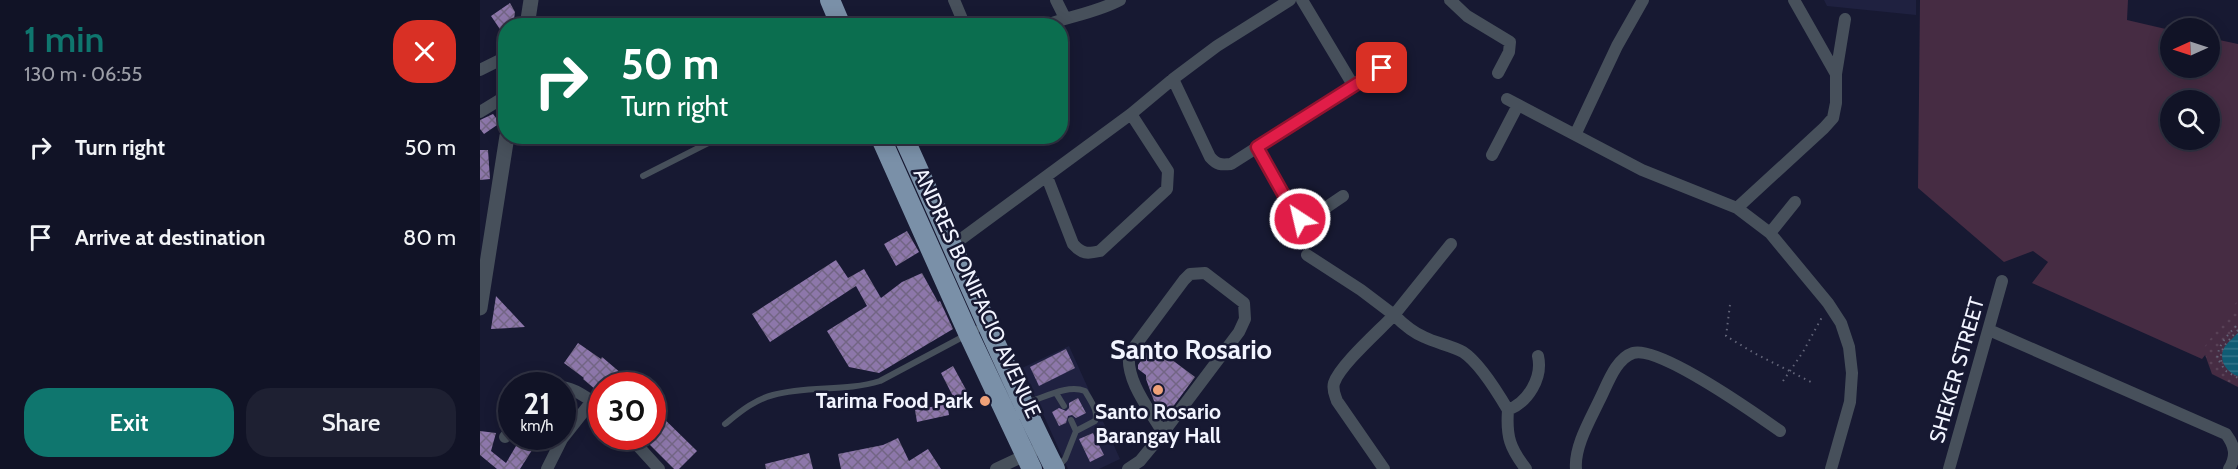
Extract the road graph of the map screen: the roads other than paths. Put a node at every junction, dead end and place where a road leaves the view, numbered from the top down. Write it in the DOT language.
graph roads {
  1 [pos="531,0"];
  2 [pos="830,0"];
  3 [pos="954,0"];
  4 [pos="1056,0"];
  5 [pos="1120,0"];
  6 [pos="1290,0"];
  7 [pos="1302,0"];
  8 [pos="1450,0"];
  9 [pos="1643,0"];
  10 [pos="1794,0"];
  11 [pos="528,18"];
  12 [pos="838,18"];
  13 [pos="962,18"];
  14 [pos="1065,18"];
  15 [pos="1845,19"];
  16 [pos="1396,59"];
  17 [pos="498,61"];
  18 [pos="480,70"];
  19 [pos="1498,74"];
  20 [pos="1836,74"];
  21 [pos="1173,79"];
  22 [pos="1353,85"];
  23 [pos="498,101"];
  24 [pos="480,112"];
  25 [pos="1131,114"];
  26 [pos="1576,134"];
  27 [pos="506,144"];
  28 [pos="706,144"];
  29 [pos="884,144"];
  30 [pos="907,144"];
  31 [pos="1257,147"];
  32 [pos="1492,155"];
  33 [pos="644,176"];
  34 [pos="1047,177"];
  35 [pos="1343,196"];
  36 [pos="1796,202"];
  37 [pos="1737,208"];
  38 [pos="1770,233"];
  39 [pos="1451,244"];
  40 [pos="953,245"];
  41 [pos="1307,255"];
  42 [pos="2002,281"];
  43 [pos="480,308"];
  44 [pos="1394,315"];
  45 [pos="977,329"];
  46 [pos="1989,330"];
  47 [pos="1538,356"];
  48 [pos="1056,393"];
  49 [pos="588,405"];
  50 [pos="1023,405"];
  51 [pos="1064,406"];
  52 [pos="1508,411"];
  53 [pos="1071,420"];
  54 [pos="725,424"];
  55 [pos="1076,431"];
  56 [pos="1780,431"];
  57 [pos="1163,434"];
  58 [pos="642,450"];
  59 [pos="1034,457"];
  60 [pos="547,469"];
  61 [pos="659,469"];
  62 [pos="996,469"];
  63 [pos="1056,469"];
  64 [pos="1128,469"];
  65 [pos="1384,469"];
  66 [pos="1526,469"];
  67 [pos="1576,469"];
  68 [pos="1831,469"];
  69 [pos="1949,469"];
  70 [pos="2229,469"];
  1 -- 11 [label="street"];
  2 -- 12 [label="highway"];
  3 -- 13 [label="street"];
  4 -- 14 [label="street"];
  5 -- 14 [label="street"];
  6 -- 21 [label="street"];
  7 -- 22 [label="street"];
  8 -- 19 [label="street"];
  9 -- 26 [label="street"];
  10 -- 20 [label="street"];
  15 -- 20 [label="street"];
  16 -- 22 [label="street"];
  17 -- 18 [label="street"];
  20 -- 37 [label="street"];
  21 -- 25 [label="street"];
  21 -- 31 [label="street"];
  22 -- 31 [label="street"];
  23 -- 24 [label="street"];
  25 -- 34 [label="street"];
  25 -- 34 [label="street"];
  26 -- 32 [label="street"];
  26 -- 37 [label="street"];
  27 -- 43 [label="street"];
  28 -- 33 [label="lane"];
  29 -- 45 [label="highway, ANDRES BONIFACIO AVENUE"];
  30 -- 40 [label="highway, ANDRES BONIFACIO AVENUE"];
  31 -- 35 [label="street"];
  34 -- 40 [label="street"];
  36 -- 38 [label="street"];
  37 -- 38 [label="street"];
  38 -- 68 [label="street"];
  39 -- 44 [label="street"];
  40 -- 45 [label="highway, ANDRES BONIFACIO AVENUE"];
  41 -- 44 [label="street"];
  42 -- 46 [label="street, SHEKER STREET"];
  44 -- 52 [label="street"];
  44 -- 65 [label="street"];
  45 -- 50 [label="highway, ANDRES BONIFACIO AVENUE"];
  45 -- 54 [label="lane"];
  45 -- 59 [label="highway, ANDRES BONIFACIO AVENUE"];
  46 -- 69 [label="street, SHEKER STREET"];
  46 -- 70 [label="street"];
  47 -- 52 [label="street"];
  48 -- 50 [label="lane"];
  48 -- 51 [label="lane"];
  48 -- 55 [label="lane"];
  49 -- 60 [label="street"];
  50 -- 59 [label="highway, ANDRES BONIFACIO AVENUE"];
  52 -- 66 [label="street"];
  53 -- 55 [label="lane"];
  55 -- 63 [label="lane"];
  56 -- 67 [label="street"];
  57 -- 57 [label="street"];
  57 -- 64 [label="street"];
  58 -- 61 [label="street"];
  59 -- 62 [label="street"];
  59 -- 63 [label="highway, ANDRES BONIFACIO AVENUE"];
}
